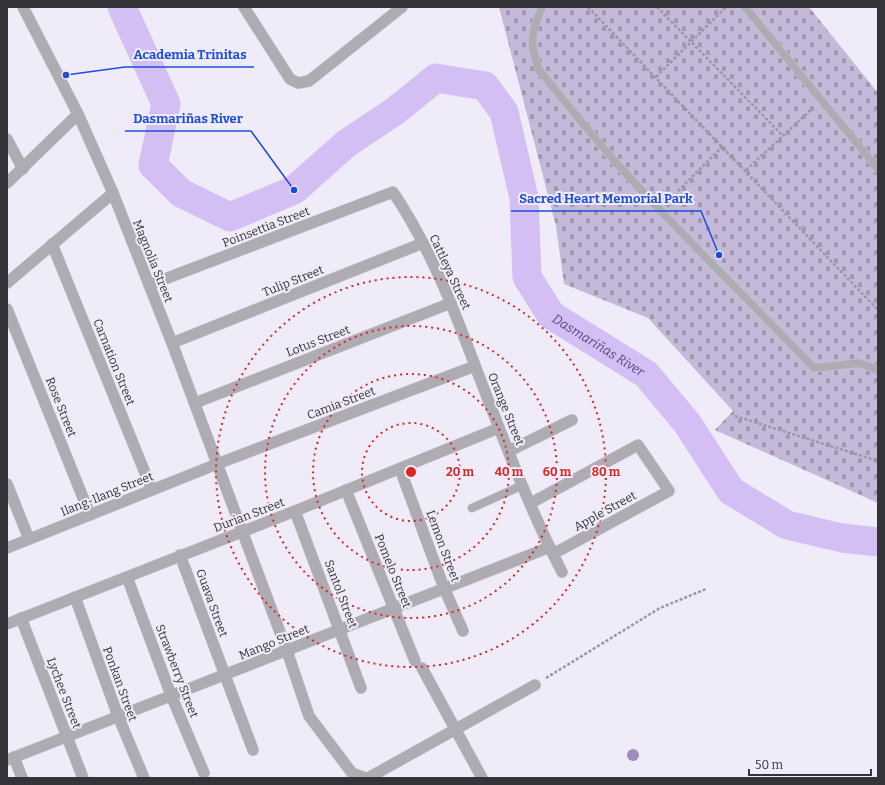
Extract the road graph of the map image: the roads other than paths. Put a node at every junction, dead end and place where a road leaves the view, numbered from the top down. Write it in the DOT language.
graph roads {
  1 [pos="23,7"];
  2 [pos="244,7"];
  3 [pos="402,7"];
  4 [pos="542,7"];
  5 [pos="746,7"];
  6 [pos="78,114"];
  7 [pos="7,139"];
  8 [pos="23,169"];
  9 [pos="878,169"];
  10 [pos="7,183"];
  11 [pos="394,192"];
  12 [pos="113,193"];
  13 [pos="423,243"];
  14 [pos="52,244"];
  15 [pos="7,283"];
  16 [pos="149,285"];
  17 [pos="451,303"];
  18 [pos="7,309"];
  19 [pos="172,343"];
  20 [pos="475,366"];
  21 [pos="878,370"];
  22 [pos="195,403"];
  23 [pos="572,420"];
  24 [pos="499,428"];
  25 [pos="509,451"];
  26 [pos="217,464"];
  27 [pos="400,468"];
  28 [pos="7,484"];
  29 [pos="523,485"];
  30 [pos="152,490"];
  31 [pos="346,490"];
  32 [pos="531,503"];
  33 [pos="472,508"];
  34 [pos="296,510"];
  35 [pos="90,515"];
  36 [pos="242,532"];
  37 [pos="29,539"];
  38 [pos="7,548"];
  39 [pos="551,551"];
  40 [pos="180,555"];
  41 [pos="562,572"];
  42 [pos="126,577"];
  43 [pos="444,588"];
  44 [pos="75,597"];
  45 [pos="394,608"];
  46 [pos="21,618"];
  47 [pos="7,624"];
  48 [pos="341,629"];
  49 [pos="463,631"];
  50 [pos="287,651"];
  51 [pos="224,676"];
  52 [pos="535,685"];
  53 [pos="361,688"];
  54 [pos="172,695"];
  55 [pos="118,716"];
  56 [pos="456,730"];
  57 [pos="67,736"];
  58 [pos="253,750"];
  59 [pos="10,758"];
  60 [pos="204,773"];
  61 [pos="22,778"];
  62 [pos="83,778"];
  63 [pos="144,778"];
  64 [pos="367,778"];
  65 [pos="482,778"];
  1 -- 6 [label="street, Magnolia Street"];
  2 -- 3 [label="street"];
  4 -- 21 [label="lane"];
  5 -- 9 [label="lane"];
  6 -- 8 [label="street"];
  6 -- 12 [label="street, Magnolia Street"];
  7 -- 8 [label="street"];
  8 -- 10 [label="street"];
  11 -- 13 [label="street, Cattleya Street"];
  11 -- 16 [label="street, Poinsettia Street"];
  12 -- 14 [label="street"];
  12 -- 16 [label="street, Magnolia Street"];
  13 -- 17 [label="street, Cattleya Street"];
  13 -- 19 [label="street, Tulip Street"];
  14 -- 15 [label="street"];
  14 -- 30 [label="street, Carnation Street"];
  16 -- 19 [label="street, Magnolia Street"];
  17 -- 20 [label="street, Cattleya Street"];
  17 -- 22 [label="street, Lotus Street"];
  18 -- 35 [label="street, Rose Street"];
  19 -- 22 [label="street, Magnolia Street"];
  20 -- 24 [label="street, Orange Street"];
  20 -- 26 [label="street, Camia Street"];
  22 -- 26 [label="street, Magnolia Street"];
  23 -- 25 [label="street"];
  24 -- 25 [label="street, Orange Street"];
  24 -- 27 [label="street, Durian Street"];
  25 -- 29 [label="street, Orange Street"];
  26 -- 30 [label="street, Ilang-Ilang Street"];
  26 -- 36 [label="street, Magnolia Street"];
  27 -- 31 [label="street, Durian Street"];
  27 -- 43 [label="street, Lemon Street"];
  28 -- 37 [label="street"];
  29 -- 32 [label="street, Orange Street"];
  29 -- 33 [label="lane"];
  30 -- 35 [label="street, Ilang-Ilang Street"];
  31 -- 34 [label="street, Durian Street"];
  31 -- 45 [label="street, Pomelo Street"];
  32 -- 39 [label="street, Orange Street"];
  32 -- 39 [label="street, Apple Street"];
  34 -- 36 [label="street, Durian Street"];
  34 -- 48 [label="street, Santol Street"];
  35 -- 37 [label="street, Ilang-Ilang Street"];
  36 -- 40 [label="street, Durian Street"];
  36 -- 50 [label="street, Magnolia Street"];
  37 -- 38 [label="street, Ilang-Ilang Street"];
  39 -- 41 [label="street, Orange Street"];
  39 -- 43 [label="street, Mango Street"];
  40 -- 42 [label="street, Durian Street"];
  40 -- 51 [label="street, Guava Street"];
  42 -- 44 [label="street, Durian Street"];
  42 -- 54 [label="street, Strawberry Street"];
  43 -- 45 [label="street, Mango Street"];
  43 -- 49 [label="street, Lemon Street"];
  44 -- 46 [label="street, Durian Street"];
  44 -- 55 [label="street, Ponkan Street"];
  45 -- 48 [label="street, Mango Street"];
  45 -- 56 [label="street, Pomelo Street"];
  46 -- 47 [label="street, Durian Street"];
  46 -- 57 [label="street, Lychee Street"];
  48 -- 50 [label="street, Mango Street"];
  48 -- 53 [label="street, Santol Street"];
  50 -- 51 [label="street, Mango Street"];
  50 -- 64 [label="street, Magnolia Street"];
  51 -- 54 [label="street, Mango Street"];
  51 -- 58 [label="street, Guava Street"];
  52 -- 56 [label="street"];
  54 -- 55 [label="street, Mango Street"];
  54 -- 60 [label="street, Strawberry Street"];
  55 -- 57 [label="street, Mango Street"];
  55 -- 63 [label="street, Ponkan Street"];
  56 -- 64 [label="street"];
  56 -- 65 [label="street, Pomelo Street"];
  57 -- 59 [label="street, Mango Street"];
  57 -- 62 [label="street, Lychee Street"];
  59 -- 61 [label="street"];
}
